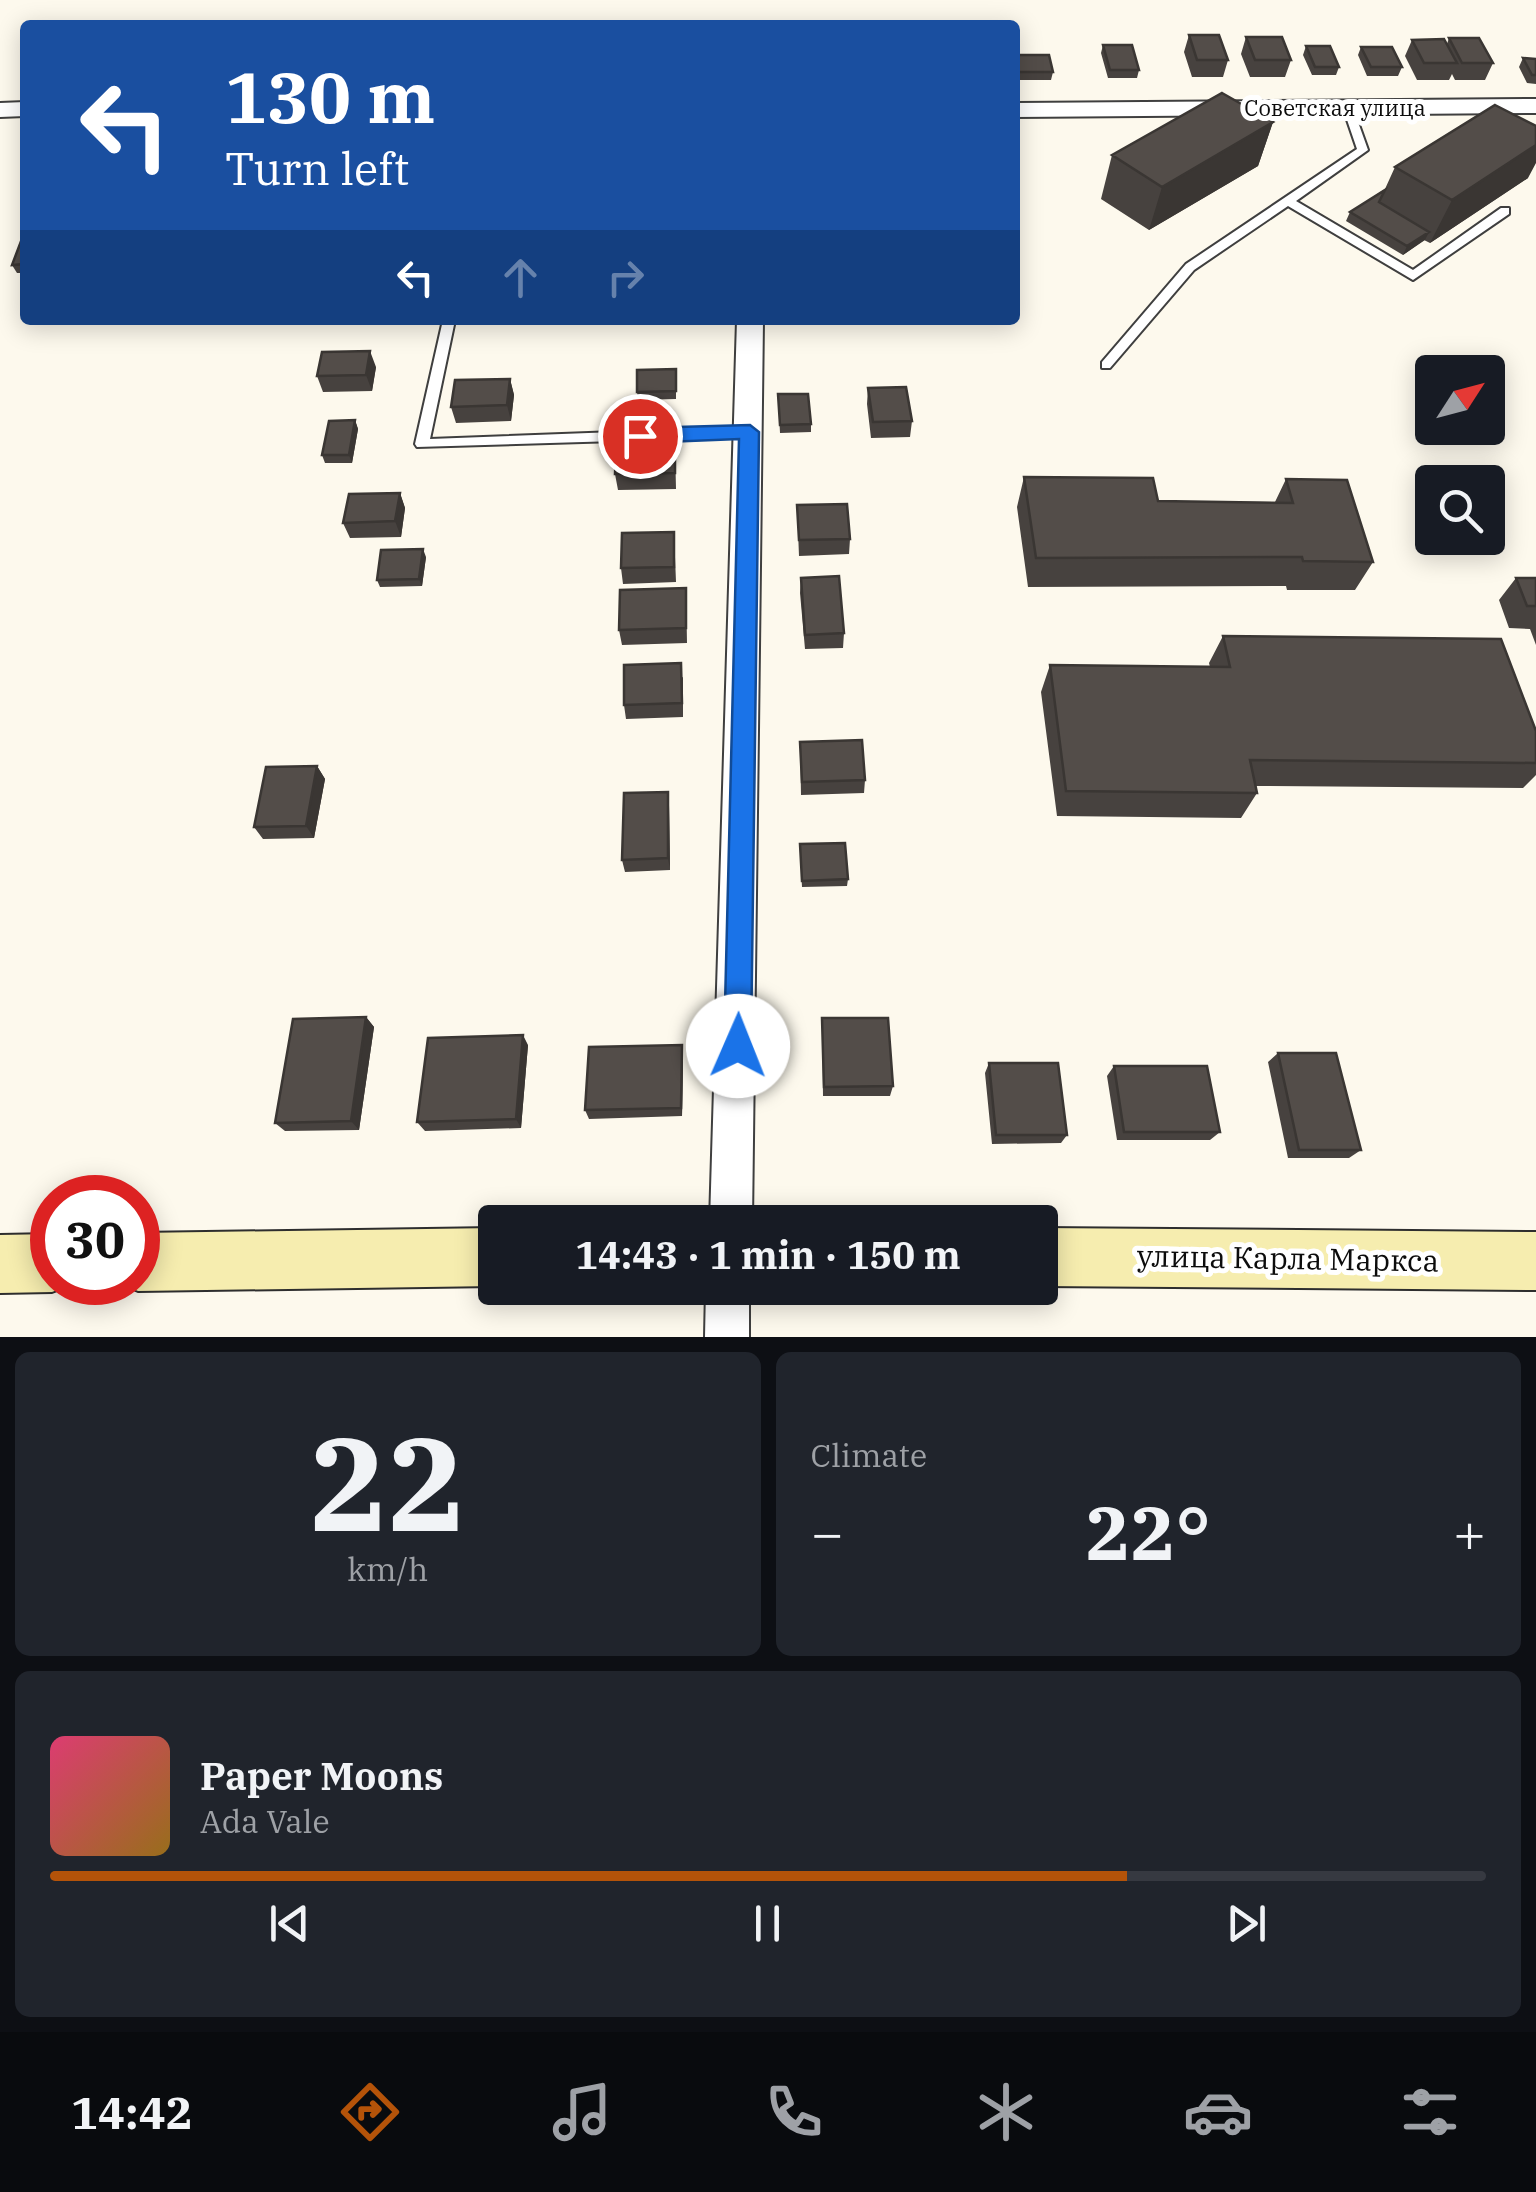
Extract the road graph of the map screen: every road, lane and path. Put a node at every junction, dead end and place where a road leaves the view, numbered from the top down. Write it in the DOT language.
graph roads {
  1 [pos="1348,108"];
  2 [pos="1535,108"];
  3 [pos="1020,110"];
  4 [pos="1290,202"];
  5 [pos="1505,211"];
  6 [pos="448,325"];
  7 [pos="750,325"];
  8 [pos="1106,364"];
  9 [pos="750,432"];
  10 [pos="731,1205"];
  11 [pos="478,1257"];
  12 [pos="1058,1257"];
  13 [pos="1536,1261"];
  14 [pos="160,1262"];
  15 [pos="30,1263"];
  16 [pos="0,1264"];
  17 [pos="728,1305"];
  18 [pos="727,1337"];
  1 -- 2 [label="street, Советская улица"];
  1 -- 3 [label="street, Советская улица"];
  1 -- 4 [label="lane"];
  4 -- 5 [label="lane"];
  4 -- 8 [label="lane"];
  6 -- 9 [label="lane"];
  7 -- 9 [label="street"];
  9 -- 10 [label="street"];
  11 -- 14 [label="main road"];
  12 -- 13 [label="main road, улица Карла Маркса"];
  15 -- 16 [label="main road"];
  17 -- 18 [label="street"];
}
